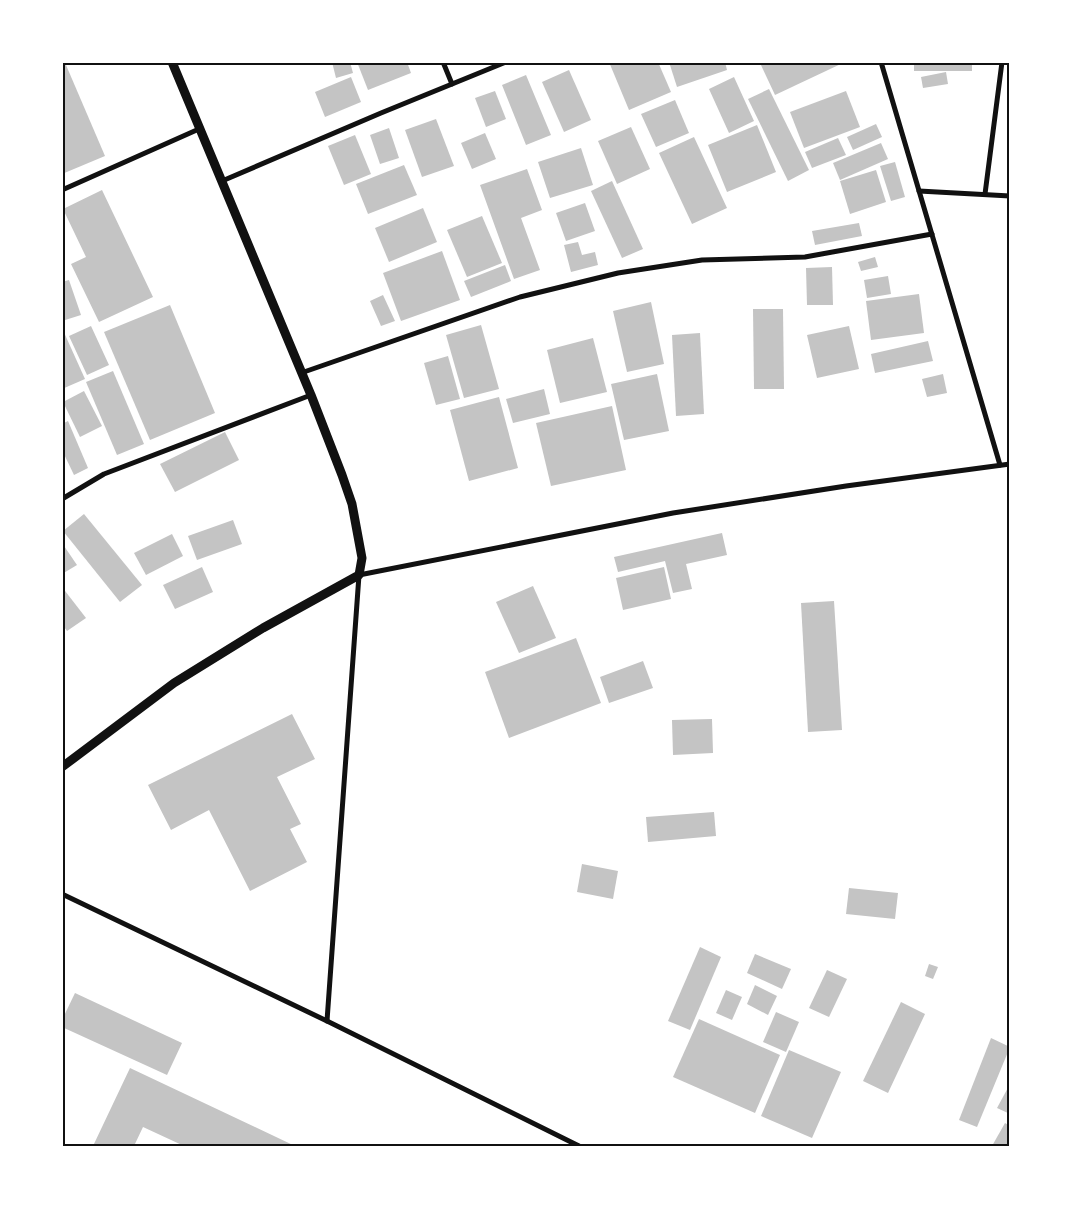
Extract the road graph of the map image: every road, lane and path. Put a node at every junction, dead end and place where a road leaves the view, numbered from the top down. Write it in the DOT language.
graph roads {
  1 [pos="172,62"];
  2 [pos="443,62"];
  3 [pos="506,62"];
  4 [pos="881,62"];
  5 [pos="1002,62"];
  6 [pos="452,84"];
  7 [pos="199,129"];
  8 [pos="222,181"];
  9 [pos="62,190"];
  10 [pos="919,191"];
  11 [pos="985,194"];
  12 [pos="1010,196"];
  13 [pos="932,234"];
  14 [pos="302,373"];
  15 [pos="311,395"];
  16 [pos="1010,464"];
  17 [pos="1000,465"];
  18 [pos="62,499"];
  19 [pos="359,575"];
  20 [pos="62,767"];
  21 [pos="62,894"];
  22 [pos="327,1022"];
  23 [pos="578,1146"];
  1 -- 7 [label="street"];
  2 -- 6 [label="street"];
  3 -- 6 [label="street"];
  4 -- 10 [label="street"];
  5 -- 11 [label="street"];
  6 -- 8 [label="street"];
  7 -- 8 [label="street"];
  7 -- 9 [label="street"];
  8 -- 14 [label="street"];
  10 -- 11 [label="street"];
  10 -- 13 [label="street"];
  11 -- 12 [label="street"];
  13 -- 14 [label="street"];
  13 -- 17 [label="street"];
  14 -- 15 [label="street"];
  15 -- 18 [label="street"];
  15 -- 19 [label="street"];
  16 -- 17 [label="street"];
  17 -- 19 [label="street"];
  19 -- 20 [label="street"];
  19 -- 22 [label="street"];
  21 -- 22 [label="street"];
  22 -- 23 [label="street"];
}
